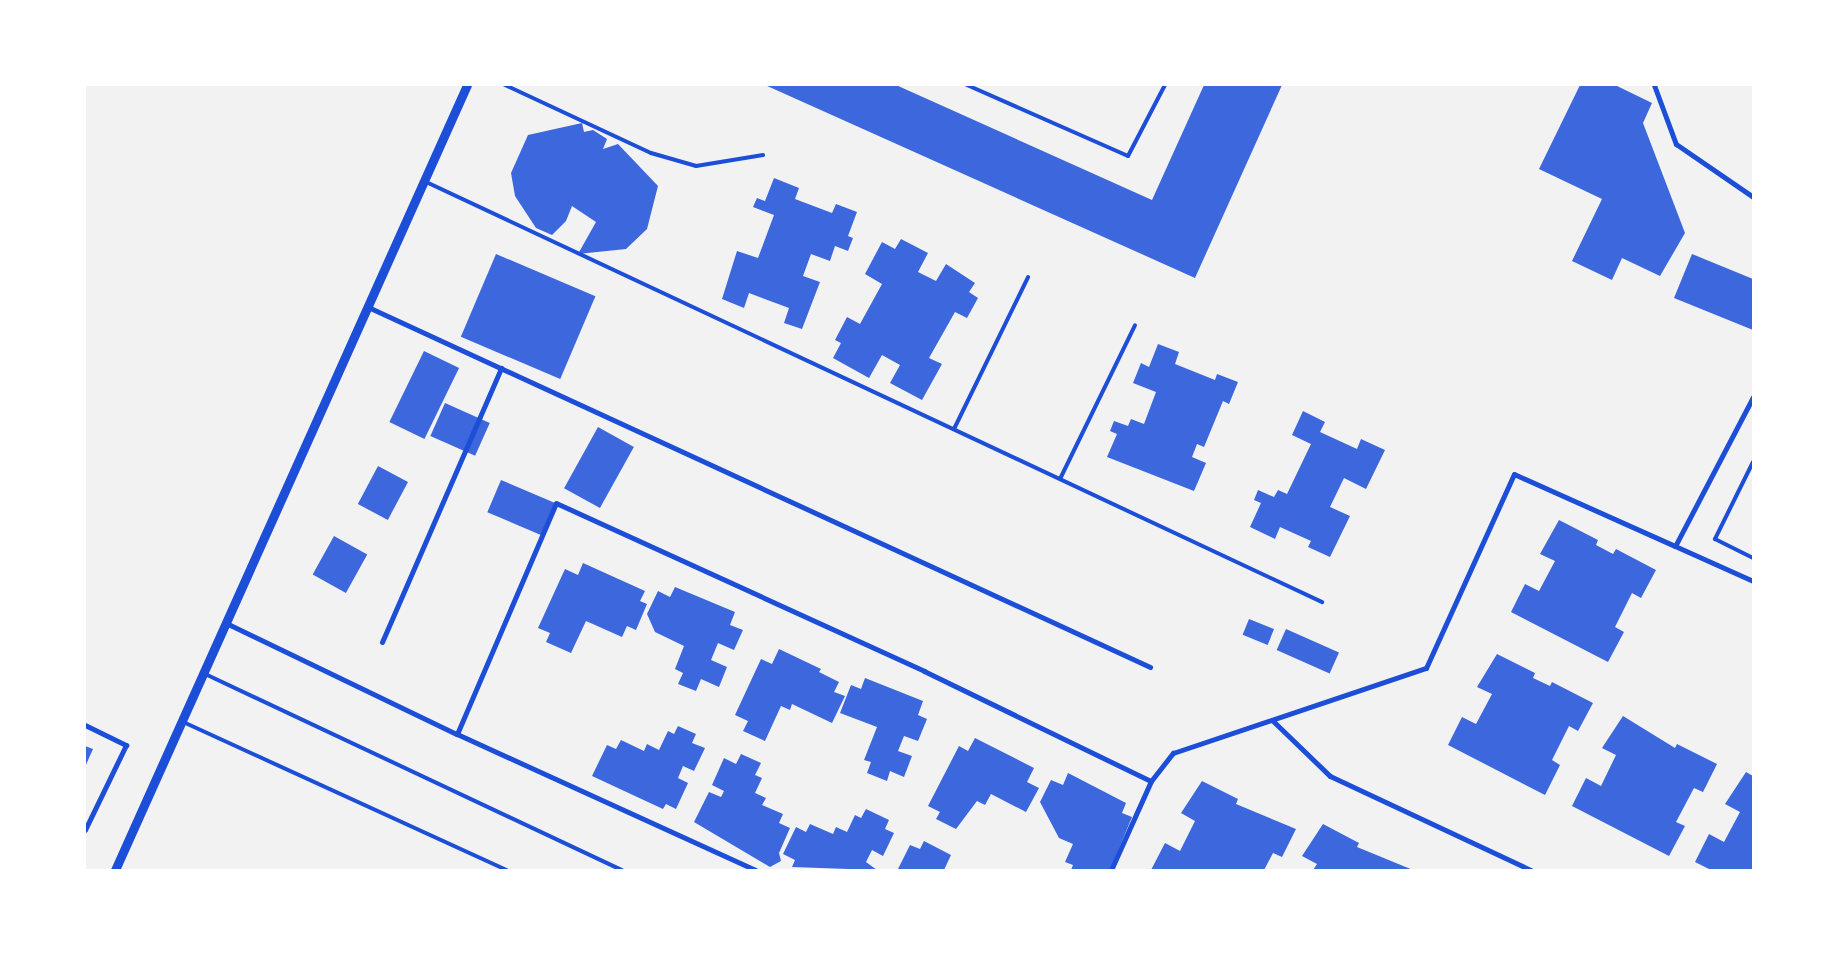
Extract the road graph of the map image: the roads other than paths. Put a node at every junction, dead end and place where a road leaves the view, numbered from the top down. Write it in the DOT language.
graph roads {
  1 [pos="467,85"];
  2 [pos="505,85"];
  3 [pos="967,85"];
  4 [pos="1165,85"];
  5 [pos="1654,85"];
  6 [pos="763,155"];
  7 [pos="422,180"];
  8 [pos="1753,197"];
  9 [pos="1028,277"];
  10 [pos="368,307"];
  11 [pos="1135,325"];
  12 [pos="501,368"];
  13 [pos="1753,397"];
  14 [pos="954,429"];
  15 [pos="1753,462"];
  16 [pos="1060,479"];
  17 [pos="1675,546"];
  18 [pos="1753,558"];
  19 [pos="1753,581"];
  20 [pos="1322,602"];
  21 [pos="228,624"];
  22 [pos="382,642"];
  23 [pos="1150,667"];
  24 [pos="203,673"];
  25 [pos="181,721"];
  26 [pos="1273,721"];
  27 [pos="85,725"];
  28 [pos="457,734"];
  29 [pos="1151,781"];
  30 [pos="85,830"];
  31 [pos="115,870"];
  32 [pos="507,870"];
  33 [pos="622,870"];
  34 [pos="755,870"];
  35 [pos="1111,870"];
  36 [pos="1531,870"];
  1 -- 7 [label="street"];
  2 -- 6 [label="lane"];
  3 -- 4 [label="lane"];
  5 -- 8 [label="street"];
  7 -- 10 [label="street"];
  7 -- 14 [label="lane"];
  9 -- 14 [label="lane"];
  10 -- 12 [label="street"];
  10 -- 21 [label="street"];
  11 -- 16 [label="lane"];
  12 -- 22 [label="street"];
  12 -- 23 [label="street"];
  13 -- 17 [label="street"];
  14 -- 16 [label="lane"];
  15 -- 18 [label="lane"];
  16 -- 20 [label="lane"];
  17 -- 19 [label="street"];
  17 -- 26 [label="street"];
  21 -- 24 [label="street"];
  21 -- 28 [label="street"];
  24 -- 25 [label="street"];
  24 -- 33 [label="lane"];
  25 -- 31 [label="street"];
  25 -- 32 [label="lane"];
  26 -- 29 [label="street"];
  26 -- 36 [label="street"];
  27 -- 30 [label="street"];
  28 -- 29 [label="street"];
  28 -- 34 [label="street"];
  29 -- 35 [label="street"];
}
